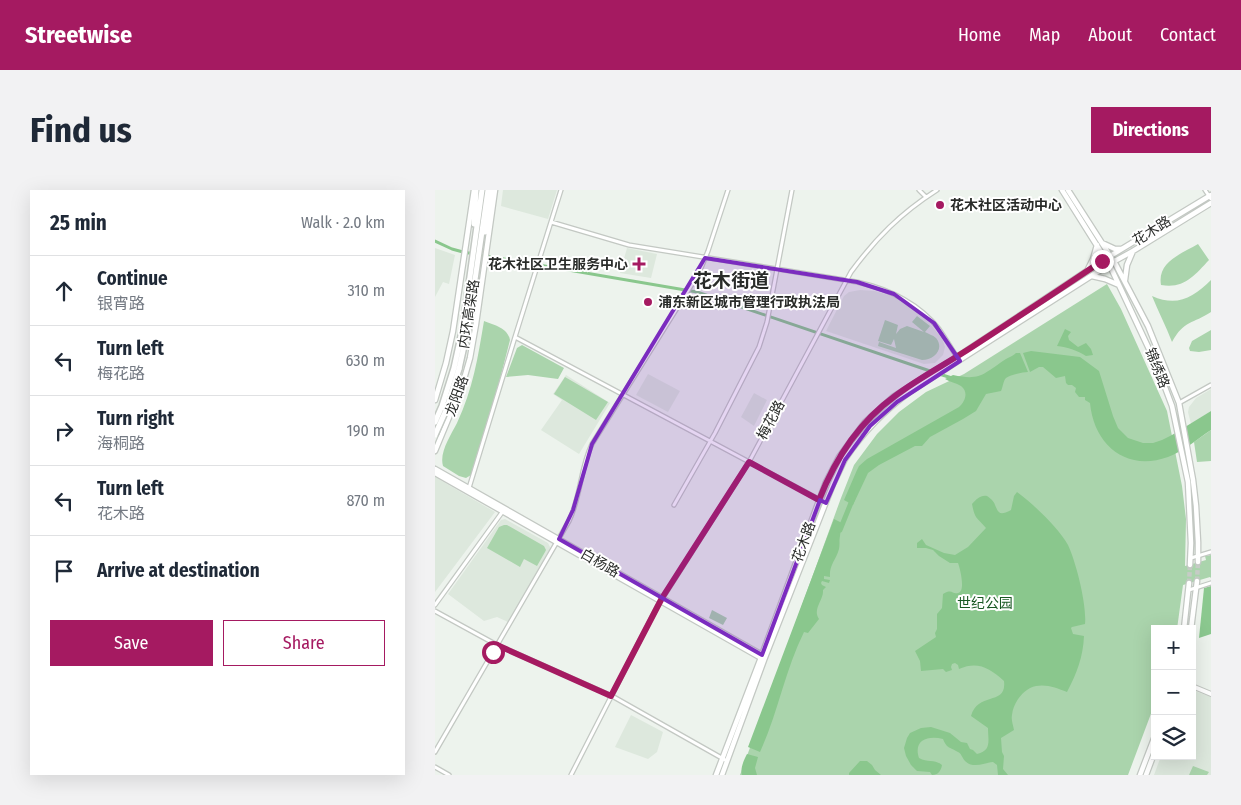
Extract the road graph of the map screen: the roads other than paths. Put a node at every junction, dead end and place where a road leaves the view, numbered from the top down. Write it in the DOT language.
graph roads {
  1 [pos="475,190"];
  2 [pos="483,190"];
  3 [pos="488,190"];
  4 [pos="494,190"];
  5 [pos="561,190"];
  6 [pos="727,190"];
  7 [pos="792,190"];
  8 [pos="919,190"];
  9 [pos="937,190"];
  10 [pos="1062,190"];
  11 [pos="1068,190"];
  12 [pos="1205,190"];
  13 [pos="926,197"];
  14 [pos="1210,197"];
  15 [pos="1211,203"];
  16 [pos="551,222"];
  17 [pos="1099,243"];
  18 [pos="477,248"];
  19 [pos="1122,249"];
  20 [pos="1133,251"];
  21 [pos="705,258"];
  22 [pos="1108,258"];
  23 [pos="473,260"];
  24 [pos="1111,263"];
  25 [pos="776,270"];
  26 [pos="1087,271"];
  27 [pos="1092,276"];
  28 [pos="846,281"];
  29 [pos="1125,281"];
  30 [pos="1119,285"];
  31 [pos="515,337"];
  32 [pos="959,359"];
  33 [pos="457,368"];
  34 [pos="929,377"];
  35 [pos="1211,385"];
  36 [pos="623,395"];
  37 [pos="435,400"];
  38 [pos="1179,403"];
  39 [pos="435,422"];
  40 [pos="435,435"];
  41 [pos="710,441"];
  42 [pos="435,451"];
  43 [pos="749,462"];
  44 [pos="435,469"];
  45 [pos="435,473"];
  46 [pos="468,490"];
  47 [pos="819,500"];
  48 [pos="826,503"];
  49 [pos="674,505"];
  50 [pos="503,511"];
  51 [pos="558,540"];
  52 [pos="1211,552"];
  53 [pos="1198,556"];
  54 [pos="1191,558"];
  55 [pos="1198,562"];
  56 [pos="1190,565"];
  57 [pos="1197,580"];
  58 [pos="1189,583"];
  59 [pos="1211,583"];
  60 [pos="1197,588"];
  61 [pos="1189,590"];
  62 [pos="661,599"];
  63 [pos="435,605"];
  64 [pos="435,611"];
  65 [pos="1185,625"];
  66 [pos="1192,625"];
  67 [pos="497,645"];
  68 [pos="763,657"];
  69 [pos="1196,688"];
  70 [pos="1211,694"];
  71 [pos="611,696"];
  72 [pos="1151,746"];
  73 [pos="435,752"];
  74 [pos="725,759"];
  75 [pos="1152,760"];
  76 [pos="435,768"];
  77 [pos="449,775"];
  78 [pos="571,775"];
  79 [pos="716,775"];
  80 [pos="721,775"];
  81 [pos="1140,775"];
  82 [pos="1146,775"];
  1 -- 18 [label="highway"];
  2 -- 18 [label="highway, 内环高架路"];
  3 -- 18 [label="highway, 内环高架路"];
  4 -- 18 [label="highway"];
  5 -- 16 [label="street"];
  6 -- 21 [label="street"];
  7 -- 25 [label="street"];
  8 -- 13 [label="street"];
  9 -- 13 [label="street, 梅花路"];
  10 -- 17 [label="main road, 锦绣路"];
  11 -- 17 [label="main road, 锦绣路"];
  12 -- 14 [label="street"];
  13 -- 28 [label="street, 梅花路"];
  14 -- 19 [label="main road, 花木路"];
  15 -- 20 [label="main road, 花木路"];
  16 -- 21 [label="street"];
  16 -- 31 [label="street"];
  17 -- 19 [label="main road"];
  17 -- 22 [label="main road, 锦绣路"];
  17 -- 26 [label="main road"];
  18 -- 23 [label="highway, 内环高架路"];
  18 -- 23 [label="main road, 龙阳路"];
  18 -- 42 [label="main road, 龙阳路"];
  19 -- 22 [label="main road, 花木路"];
  20 -- 24 [label="main road, 花木路"];
  20 -- 29 [label="main road"];
  21 -- 25 [label="street"];
  21 -- 36 [label="street"];
  22 -- 24 [label="main road, 锦绣路"];
  22 -- 26 [label="main road, 花木路"];
  23 -- 33 [label="highway, 内环高架路"];
  23 -- 33 [label="highway, 内环高架路"];
  23 -- 37 [label="main road, 龙阳路"];
  24 -- 27 [label="main road, 花木路"];
  24 -- 29 [label="main road, 锦绣路"];
  24 -- 30 [label="main road, 锦绣路"];
  25 -- 28 [label="street"];
  25 -- 41 [label="street"];
  26 -- 32 [label="main road, 花木路"];
  27 -- 30 [label="main road"];
  27 -- 32 [label="main road, 花木路"];
  28 -- 32 [label="street"];
  28 -- 43 [label="street, 梅花路"];
  29 -- 38 [label="main road, 锦绣路"];
  30 -- 54 [label="main road, 锦绣路"];
  31 -- 36 [label="street"];
  31 -- 46 [label="street"];
  32 -- 34 [label="main road, 花木路"];
  32 -- 34 [label="main road, 花木路"];
  33 -- 39 [label="highway, 内环高架路, bridge"];
  33 -- 40 [label="highway, 内环高架路, bridge"];
  34 -- 47 [label="main road, 花木路"];
  34 -- 48 [label="main road, 花木路"];
  35 -- 38 [label="street"];
  36 -- 41 [label="street"];
  36 -- 51 [label="street"];
  38 -- 53 [label="main road, 锦绣路"];
  41 -- 43 [label="street"];
  41 -- 49 [label="street"];
  43 -- 47 [label="street"];
  43 -- 62 [label="street, 梅花路"];
  44 -- 46 [label="main road, 白杨路"];
  45 -- 46 [label="main road, 白杨路"];
  46 -- 50 [label="main road, 白杨路"];
  46 -- 51 [label="main road, 白杨路"];
  47 -- 48 [label="street"];
  47 -- 68 [label="main road, 花木路"];
  48 -- 68 [label="main road, 花木路"];
  50 -- 51 [label="main road, 白杨路"];
  50 -- 63 [label="street"];
  51 -- 62 [label="main road, 白杨路"];
  51 -- 67 [label="street"];
  52 -- 53 [label="street"];
  53 -- 54 [label="street"];
  53 -- 55 [label="main road, 锦绣路"];
  54 -- 56 [label="main road, 锦绣路"];
  57 -- 60 [label="main road"];
  58 -- 61 [label="main road"];
  59 -- 60 [label="street"];
  60 -- 61 [label="street"];
  60 -- 66 [label="main road"];
  61 -- 65 [label="main road"];
  62 -- 68 [label="main road, 白杨路"];
  62 -- 71 [label="street, 梅花路"];
  64 -- 67 [label="street"];
  67 -- 71 [label="street"];
  67 -- 73 [label="street"];
  68 -- 74 [label="main road, 花木路"];
  69 -- 70 [label="street"];
  71 -- 74 [label="street"];
  71 -- 78 [label="street, 梅花路"];
  72 -- 81 [label="main road"];
  74 -- 79 [label="main road, 花木路"];
  74 -- 80 [label="main road, 花木路"];
  75 -- 82 [label="main road"];
  76 -- 77 [label="street"];
}
